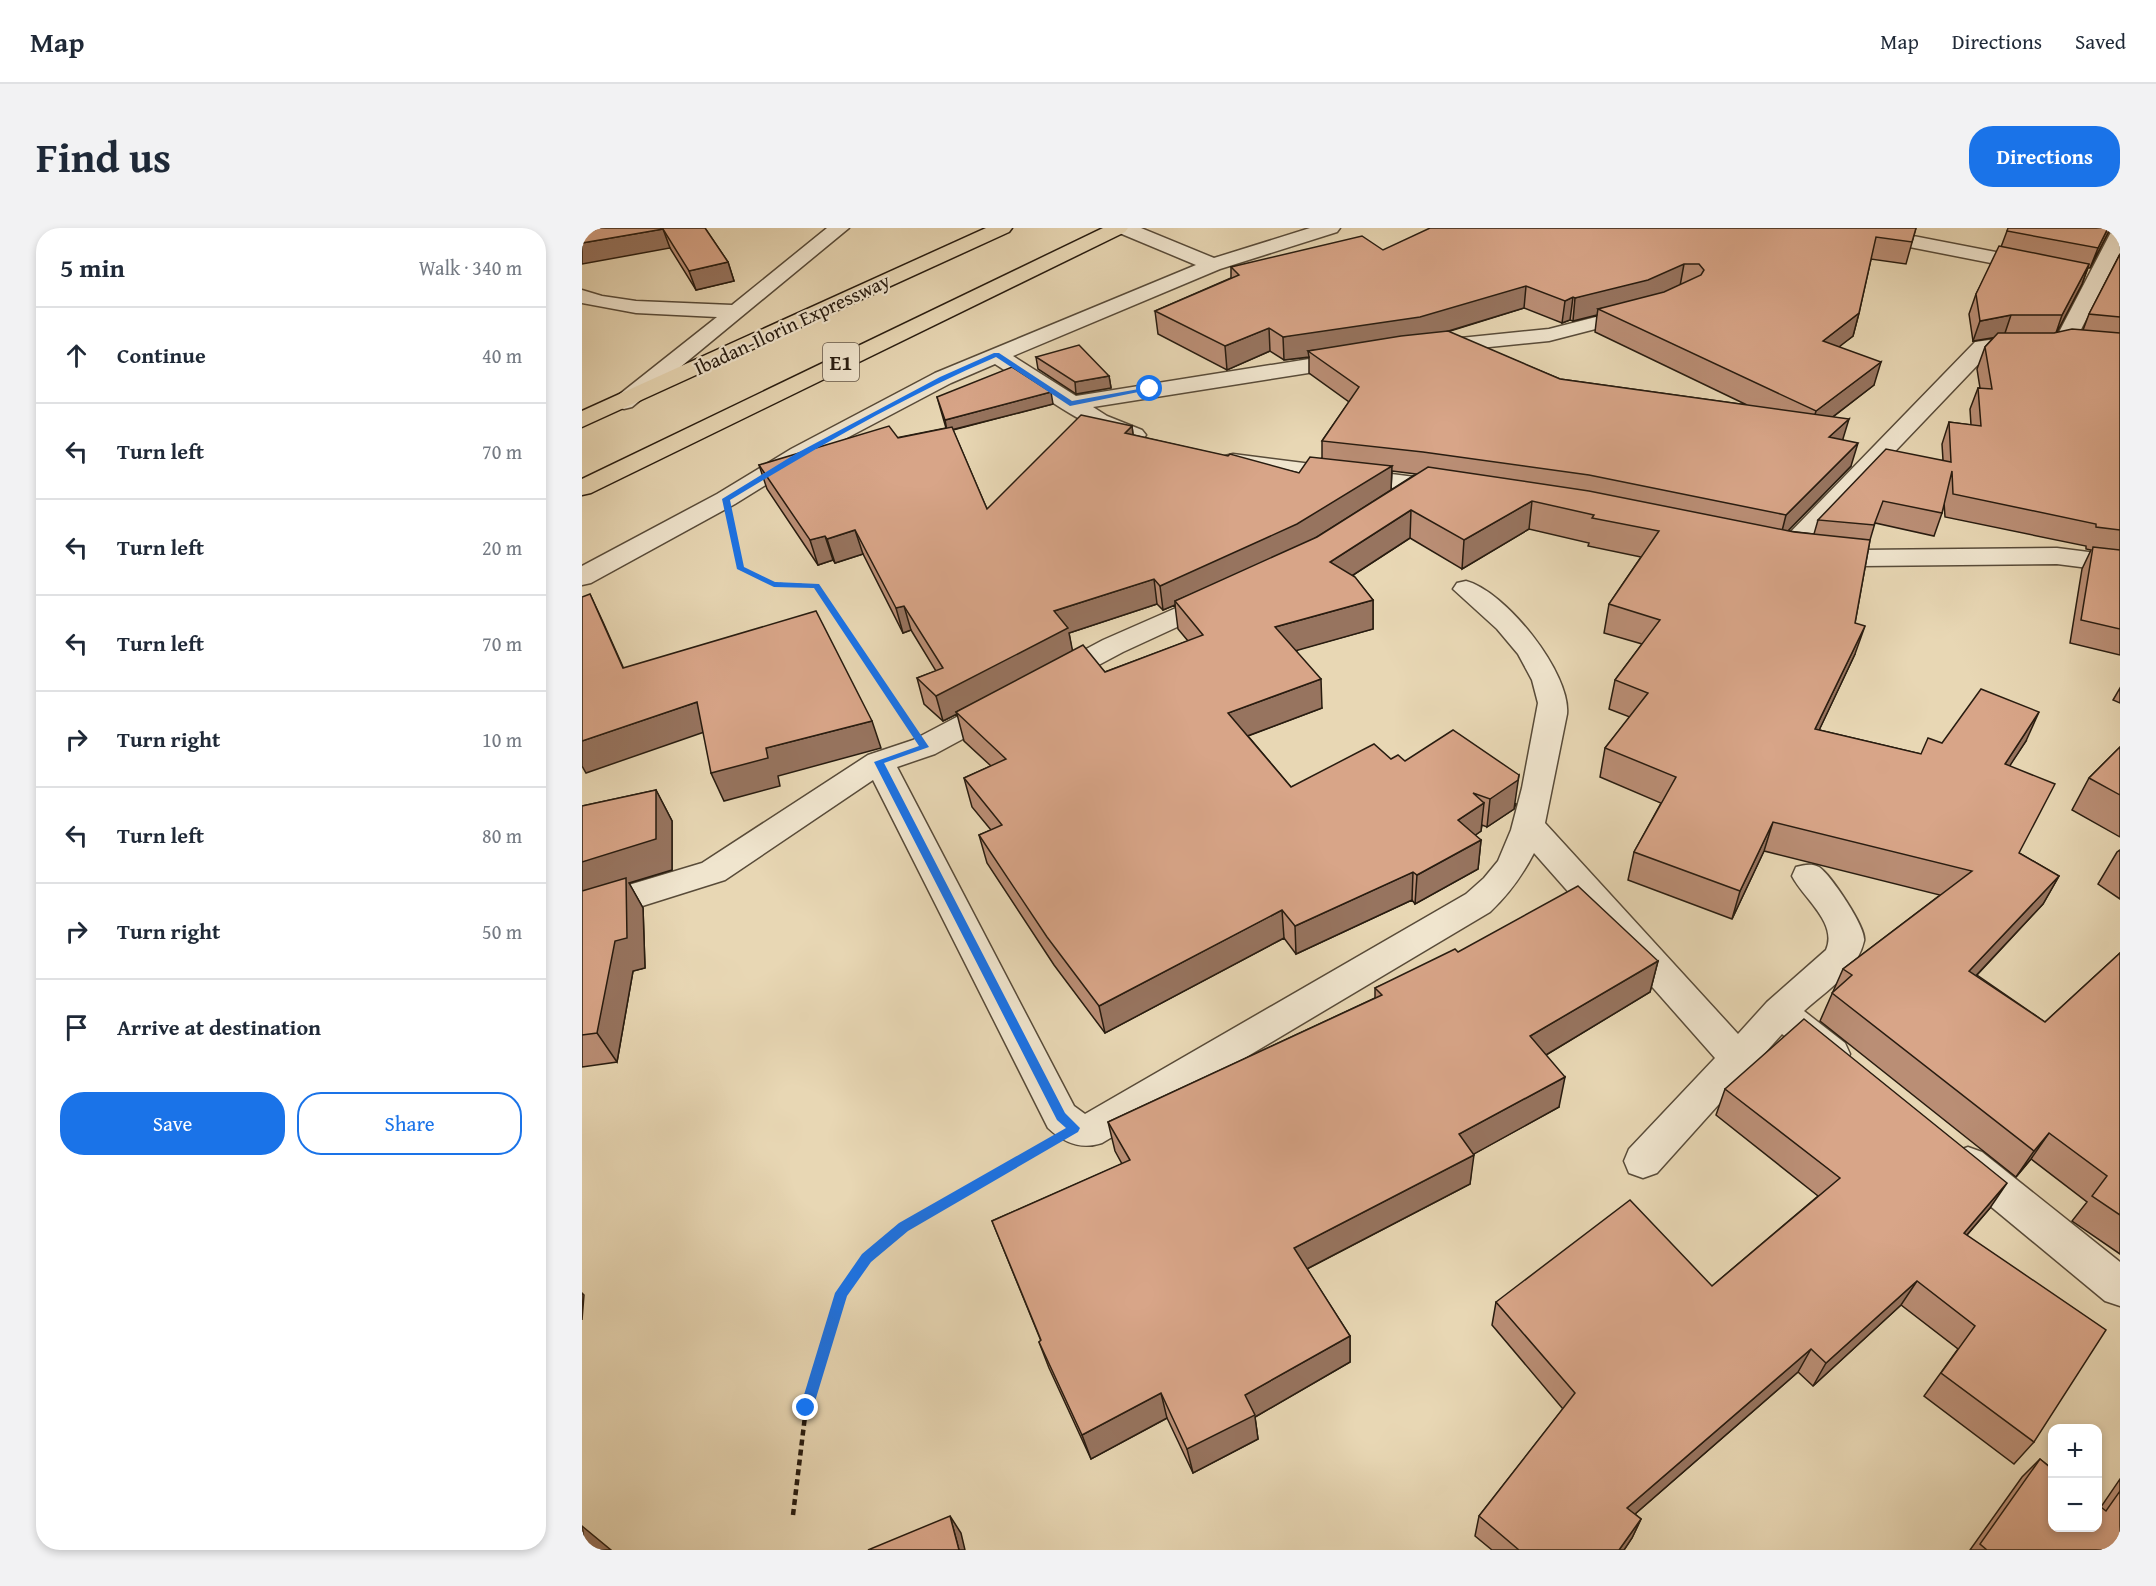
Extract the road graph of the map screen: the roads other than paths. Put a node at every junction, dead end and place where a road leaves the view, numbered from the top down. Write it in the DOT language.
graph roads {
  1 [pos="839,228"];
  2 [pos="1002,228"];
  3 [pos="1124,228"];
  4 [pos="1330,228"];
  5 [pos="1843,228"];
  6 [pos="1109,232"];
  7 [pos="2120,234"];
  8 [pos="1213,265"];
  9 [pos="2051,269"];
  10 [pos="2074,274"];
  11 [pos="2097,278"];
  12 [pos="582,296"];
  13 [pos="1661,304"];
  14 [pos="736,310"];
  15 [pos="1412,349"];
  16 [pos="1378,354"];
  17 [pos="996,355"];
  18 [pos="624,402"];
  19 [pos="1070,404"];
  20 [pos="582,420"];
  21 [pos="1157,443"];
  22 [pos="1213,458"];
  23 [pos="1422,484"];
  24 [pos="582,489"];
  25 [pos="1469,491"];
  26 [pos="1384,508"];
  27 [pos="2120,564"];
  28 [pos="582,578"];
  29 [pos="1243,587"];
  30 [pos="1466,589"];
  31 [pos="879,762"];
  32 [pos="1530,827"];
  33 [pos="1808,876"];
  34 [pos="582,912"];
  35 [pos="1780,1012"];
  36 [pos="1737,1058"];
  37 [pos="1863,1079"];
  38 [pos="1946,1146"];
  39 [pos="1643,1161"];
  40 [pos="2120,1287"];
  1 -- 14 [label="street"];
  2 -- 18 [label="highway, Ibadan-Ilorin Expressway / E1"];
  3 -- 8 [label="street"];
  4 -- 8 [label="street"];
  5 -- 9 [label="street"];
  6 -- 24 [label="highway, E1"];
  7 -- 11 [label="street"];
  8 -- 17 [label="street"];
  10 -- 11 [label="street"];
  11 -- 27 [label="street"];
  12 -- 14 [label="street"];
  13 -- 15 [label="street"];
  14 -- 18 [label="street"];
  16 -- 19 [label="street"];
  17 -- 19 [label="street"];
  17 -- 28 [label="street"];
  18 -- 20 [label="highway, Ibadan-Ilorin Expressway / E1"];
  19 -- 21 [label="street"];
  22 -- 23 [label="street"];
  23 -- 25 [label="street"];
  23 -- 26 [label="street"];
  29 -- 31 [label="street"];
  30 -- 32 [label="street"];
  31 -- 32 [label="street"];
  31 -- 34 [label="street"];
  32 -- 36 [label="street"];
  33 -- 35 [label="street"];
  35 -- 36 [label="street"];
  35 -- 37 [label="street"];
  36 -- 39 [label="street"];
  38 -- 40 [label="street"];
}
